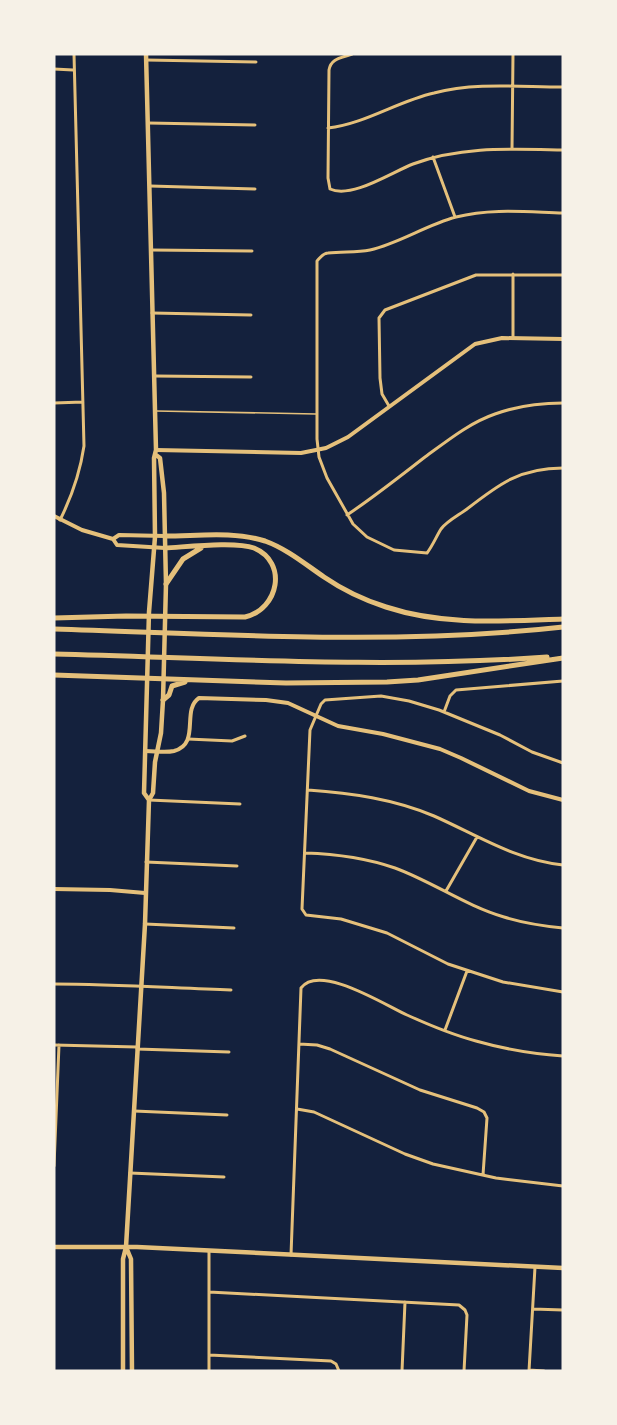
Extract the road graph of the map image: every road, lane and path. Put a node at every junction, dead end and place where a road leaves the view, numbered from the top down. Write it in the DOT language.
graph roads {
  1 [pos="74,54"];
  2 [pos="351,54"];
  3 [pos="513,54"];
  4 [pos="146,57"];
  5 [pos="256,62"];
  6 [pos="54,69"];
  7 [pos="74,70"];
  8 [pos="513,86"];
  9 [pos="563,87"];
  10 [pos="148,123"];
  11 [pos="255,124"];
  12 [pos="328,128"];
  13 [pos="512,149"];
  14 [pos="563,150"];
  15 [pos="433,157"];
  16 [pos="150,186"];
  17 [pos="255,189"];
  18 [pos="563,213"];
  19 [pos="455,217"];
  20 [pos="151,250"];
  21 [pos="252,252"];
  22 [pos="513,274"];
  23 [pos="563,275"];
  24 [pos="152,313"];
  25 [pos="251,315"];
  26 [pos="513,338"];
  27 [pos="563,339"];
  28 [pos="154,376"];
  29 [pos="251,377"];
  30 [pos="83,402"];
  31 [pos="54,404"];
  32 [pos="563,404"];
  33 [pos="389,406"];
  34 [pos="155,411"];
  35 [pos="317,414"];
  36 [pos="318,450"];
  37 [pos="156,452"];
  38 [pos="563,468"];
  39 [pos="348,515"];
  40 [pos="54,516"];
  41 [pos="60,519"];
  42 [pos="165,536"];
  43 [pos="155,537"];
  44 [pos="113,539"];
  45 [pos="206,546"];
  46 [pos="154,547"];
  47 [pos="165,548"];
  48 [pos="166,585"];
  49 [pos="54,618"];
  50 [pos="563,619"];
  51 [pos="563,627"];
  52 [pos="54,629"];
  53 [pos="54,654"];
  54 [pos="563,657"];
  55 [pos="54,675"];
  56 [pos="147,678"];
  57 [pos="164,679"];
  58 [pos="189,680"];
  59 [pos="563,681"];
  60 [pos="164,700"];
  61 [pos="444,712"];
  62 [pos="315,716"];
  63 [pos="245,736"];
  64 [pos="188,739"];
  65 [pos="145,751"];
  66 [pos="157,751"];
  67 [pos="563,763"];
  68 [pos="308,790"];
  69 [pos="149,800"];
  70 [pos="563,800"];
  71 [pos="240,804"];
  72 [pos="477,837"];
  73 [pos="305,853"];
  74 [pos="146,862"];
  75 [pos="563,865"];
  76 [pos="237,866"];
  77 [pos="54,889"];
  78 [pos="446,891"];
  79 [pos="145,893"];
  80 [pos="145,924"];
  81 [pos="234,928"];
  82 [pos="563,928"];
  83 [pos="467,971"];
  84 [pos="54,984"];
  85 [pos="140,986"];
  86 [pos="231,990"];
  87 [pos="563,992"];
  88 [pos="445,1030"];
  89 [pos="299,1044"];
  90 [pos="56,1045"];
  91 [pos="137,1048"];
  92 [pos="230,1052"];
  93 [pos="563,1056"];
  94 [pos="55,1108"];
  95 [pos="297,1109"];
  96 [pos="134,1111"];
  97 [pos="227,1115"];
  98 [pos="54,1166"];
  99 [pos="130,1173"];
  100 [pos="483,1175"];
  101 [pos="224,1177"];
  102 [pos="563,1186"];
  103 [pos="126,1246"];
  104 [pos="54,1247"];
  105 [pos="209,1251"];
  106 [pos="291,1255"];
  107 [pos="535,1267"];
  108 [pos="563,1268"];
  109 [pos="209,1292"];
  110 [pos="405,1302"];
  111 [pos="533,1308"];
  112 [pos="563,1310"];
  113 [pos="209,1355"];
  114 [pos="123,1371"];
  115 [pos="132,1371"];
  116 [pos="209,1371"];
  117 [pos="339,1371"];
  118 [pos="402,1371"];
  119 [pos="464,1371"];
  120 [pos="529,1371"];
  121 [pos="544,1371"];
  1 -- 7 [label="street"];
  2 -- 12 [label="street"];
  3 -- 8 [label="street"];
  4 -- 5 [label="street"];
  4 -- 10 [label="main road"];
  6 -- 7 [label="street"];
  7 -- 30 [label="street"];
  8 -- 9 [label="street"];
  8 -- 12 [label="street"];
  8 -- 13 [label="street"];
  10 -- 11 [label="street"];
  10 -- 16 [label="main road"];
  12 -- 15 [label="street"];
  13 -- 14 [label="street"];
  13 -- 15 [label="street"];
  15 -- 19 [label="street"];
  16 -- 17 [label="street"];
  16 -- 20 [label="main road"];
  18 -- 19 [label="street"];
  19 -- 35 [label="street"];
  20 -- 21 [label="street"];
  20 -- 24 [label="main road"];
  22 -- 23 [label="street"];
  22 -- 26 [label="street"];
  22 -- 33 [label="street"];
  24 -- 25 [label="street"];
  24 -- 28 [label="main road"];
  26 -- 27 [label="street"];
  26 -- 33 [label="street"];
  28 -- 29 [label="street"];
  28 -- 34 [label="main road"];
  30 -- 31 [label="street"];
  30 -- 41 [label="street"];
  32 -- 39 [label="street"];
  33 -- 36 [label="street"];
  34 -- 35 [label="lane"];
  34 -- 37 [label="main road"];
  35 -- 36 [label="street"];
  36 -- 37 [label="street"];
  36 -- 39 [label="street"];
  37 -- 42 [label="main road"];
  37 -- 43 [label="main road"];
  38 -- 39 [label="street"];
  40 -- 41 [label="street"];
  41 -- 44 [label="street"];
  42 -- 43 [label="street"];
  42 -- 47 [label="main road"];
  42 -- 50 [label="highway"];
  43 -- 44 [label="street"];
  43 -- 46 [label="main road"];
  44 -- 46 [label="street"];
  45 -- 47 [label="highway"];
  45 -- 48 [label="highway"];
  45 -- 49 [label="highway"];
  46 -- 47 [label="street"];
  46 -- 56 [label="main road"];
  47 -- 48 [label="main road"];
  48 -- 57 [label="main road"];
  51 -- 52 [label="highway"];
  53 -- 54 [label="highway"];
  54 -- 58 [label="highway"];
  55 -- 56 [label="highway"];
  56 -- 57 [label="highway"];
  56 -- 65 [label="main road"];
  57 -- 58 [label="highway"];
  57 -- 60 [label="main road"];
  58 -- 60 [label="highway"];
  59 -- 61 [label="street"];
  60 -- 66 [label="main road"];
  61 -- 62 [label="street"];
  61 -- 67 [label="street"];
  62 -- 64 [label="street"];
  62 -- 68 [label="street"];
  62 -- 70 [label="street"];
  63 -- 64 [label="street"];
  64 -- 66 [label="street"];
  65 -- 66 [label="street"];
  65 -- 69 [label="main road"];
  66 -- 69 [label="main road"];
  68 -- 72 [label="street"];
  68 -- 73 [label="street"];
  69 -- 71 [label="street"];
  69 -- 74 [label="main road"];
  72 -- 75 [label="street"];
  72 -- 78 [label="street"];
  73 -- 78 [label="street"];
  73 -- 83 [label="street"];
  74 -- 76 [label="street"];
  74 -- 79 [label="main road"];
  77 -- 79 [label="street"];
  78 -- 82 [label="street"];
  79 -- 80 [label="main road"];
  80 -- 81 [label="street"];
  80 -- 85 [label="main road"];
  83 -- 87 [label="street"];
  83 -- 88 [label="street"];
  84 -- 85 [label="street"];
  85 -- 86 [label="street"];
  85 -- 91 [label="main road"];
  88 -- 89 [label="street"];
  88 -- 93 [label="street"];
  89 -- 95 [label="street"];
  89 -- 100 [label="street"];
  90 -- 91 [label="street"];
  90 -- 94 [label="street"];
  91 -- 92 [label="street"];
  91 -- 96 [label="main road"];
  94 -- 98 [label="street"];
  95 -- 100 [label="street"];
  95 -- 106 [label="street"];
  96 -- 97 [label="street"];
  96 -- 99 [label="main road"];
  99 -- 101 [label="street"];
  99 -- 103 [label="main road"];
  100 -- 102 [label="street"];
  103 -- 104 [label="main road"];
  103 -- 105 [label="main road"];
  103 -- 114 [label="main road"];
  103 -- 115 [label="main road"];
  105 -- 106 [label="main road"];
  105 -- 109 [label="street"];
  106 -- 107 [label="main road"];
  107 -- 108 [label="main road"];
  107 -- 111 [label="street"];
  109 -- 110 [label="street"];
  109 -- 113 [label="street"];
  110 -- 118 [label="street"];
  110 -- 119 [label="street"];
  111 -- 112 [label="street"];
  111 -- 120 [label="street"];
  113 -- 116 [label="street"];
  113 -- 117 [label="street"];
  120 -- 121 [label="street"];
}
